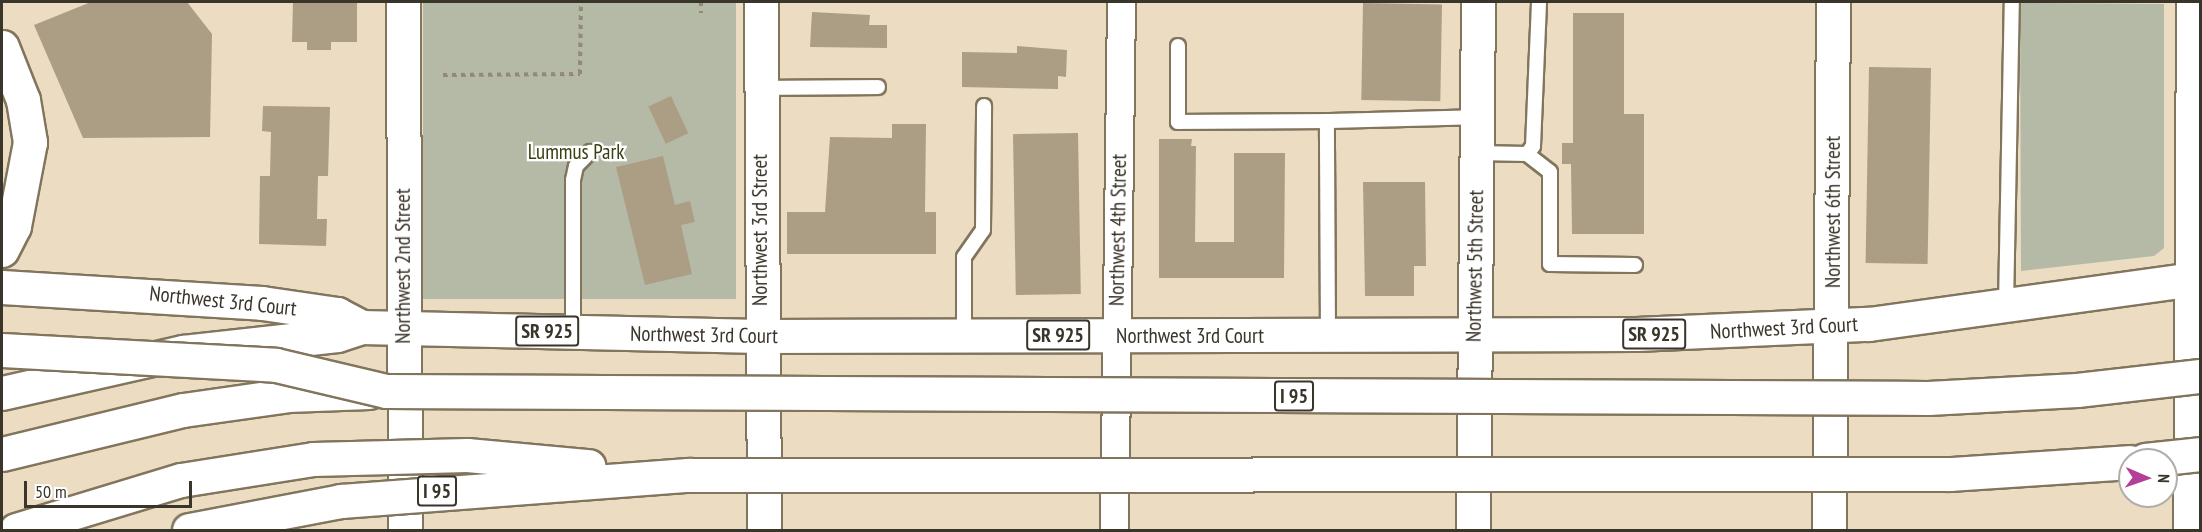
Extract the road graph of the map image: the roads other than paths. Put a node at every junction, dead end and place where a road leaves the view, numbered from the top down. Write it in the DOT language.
graph roads {
  1 [pos="403,2"];
  2 [pos="761,2"];
  3 [pos="1121,2"];
  4 [pos="1478,2"];
  5 [pos="1539,2"];
  6 [pos="1833,2"];
  7 [pos="2012,2"];
  8 [pos="2190,2"];
  9 [pos="1178,46"];
  10 [pos="2,47"];
  11 [pos="878,87"];
  12 [pos="760,88"];
  13 [pos="984,106"];
  14 [pos="1477,117"];
  15 [pos="1327,121"];
  16 [pos="590,152"];
  17 [pos="1477,153"];
  18 [pos="1527,154"];
  19 [pos="8,238"];
  20 [pos="1635,265"];
  21 [pos="2195,279"];
  22 [pos="2,287"];
  23 [pos="47,289"];
  24 [pos="2006,308"];
  25 [pos="1833,326"];
  26 [pos="361,327"];
  27 [pos="403,328"];
  28 [pos="573,332"];
  29 [pos="964,335"];
  30 [pos="1116,335"];
  31 [pos="760,336"];
  32 [pos="1475,336"];
  33 [pos="1328,337"];
  34 [pos="2,350"];
  35 [pos="2200,376"];
  36 [pos="386,392"];
  37 [pos="2,393"];
  38 [pos="2,454"];
  39 [pos="2200,454"];
  40 [pos="2178,456"];
  41 [pos="2118,463"];
  42 [pos="688,474"];
  43 [pos="16,531"];
  44 [pos="189,531"];
  45 [pos="405,531"];
  46 [pos="764,531"];
  47 [pos="1114,531"];
  48 [pos="1473,531"];
  49 [pos="1829,531"];
  50 [pos="2187,531"];
  1 -- 27 [label="main road, Northwest 2nd Street"];
  2 -- 12 [label="main road, Northwest 3rd Street"];
  3 -- 30 [label="street, Northwest 4th Street"];
  4 -- 14 [label="main road, Northwest 5th Street"];
  5 -- 18 [label="lane"];
  6 -- 25 [label="main road, Northwest 6th Street"];
  7 -- 24 [label="lane"];
  8 -- 21 [label="street"];
  9 -- 15 [label="lane"];
  10 -- 19 [label="main road"];
  11 -- 12 [label="lane"];
  12 -- 31 [label="main road, Northwest 3rd Street"];
  13 -- 29 [label="lane"];
  14 -- 15 [label="lane"];
  14 -- 17 [label="main road, Northwest 5th Street"];
  15 -- 33 [label="lane"];
  16 -- 28 [label="lane"];
  17 -- 18 [label="lane"];
  17 -- 32 [label="main road, Northwest 5th Street"];
  18 -- 20 [label="lane"];
  19 -- 23 [label="main road"];
  21 -- 24 [label="main road, Northwest 3rd Court / SR 925"];
  21 -- 50 [label="street"];
  22 -- 23 [label="main road, Northwest 3rd Court / SR 925"];
  23 -- 26 [label="main road, Northwest 3rd Court / SR 925"];
  24 -- 25 [label="main road, Northwest 3rd Court / SR 925"];
  25 -- 32 [label="main road, Northwest 3rd Court / SR 925"];
  25 -- 49 [label="main road, Northwest 6th Street"];
  26 -- 27 [label="main road, Northwest 3rd Court / SR 925"];
  26 -- 37 [label="main road"];
  27 -- 28 [label="main road, Northwest 3rd Court / SR 925"];
  27 -- 45 [label="main road, Northwest 2nd Street"];
  28 -- 31 [label="main road, Northwest 3rd Court / SR 925"];
  29 -- 30 [label="main road, Northwest 3rd Court / SR 925"];
  29 -- 31 [label="main road, Northwest 3rd Court / SR 925"];
  30 -- 33 [label="main road, Northwest 3rd Court / SR 925"];
  30 -- 47 [label="street, Northwest 4th Street"];
  31 -- 46 [label="main road, Northwest 3rd Street"];
  32 -- 33 [label="main road, Northwest 3rd Court / SR 925"];
  32 -- 48 [label="main road, Northwest 5th Street"];
  34 -- 36 [label="main road, bridge"];
  35 -- 36 [label="main road, I 95, bridge"];
  36 -- 38 [label="main road, I 95"];
  39 -- 40 [label="main road, bridge"];
  41 -- 42 [label="main road, I 95, bridge"];
  42 -- 43 [label="main road, bridge"];
  42 -- 44 [label="main road, I 95, bridge"];
}
